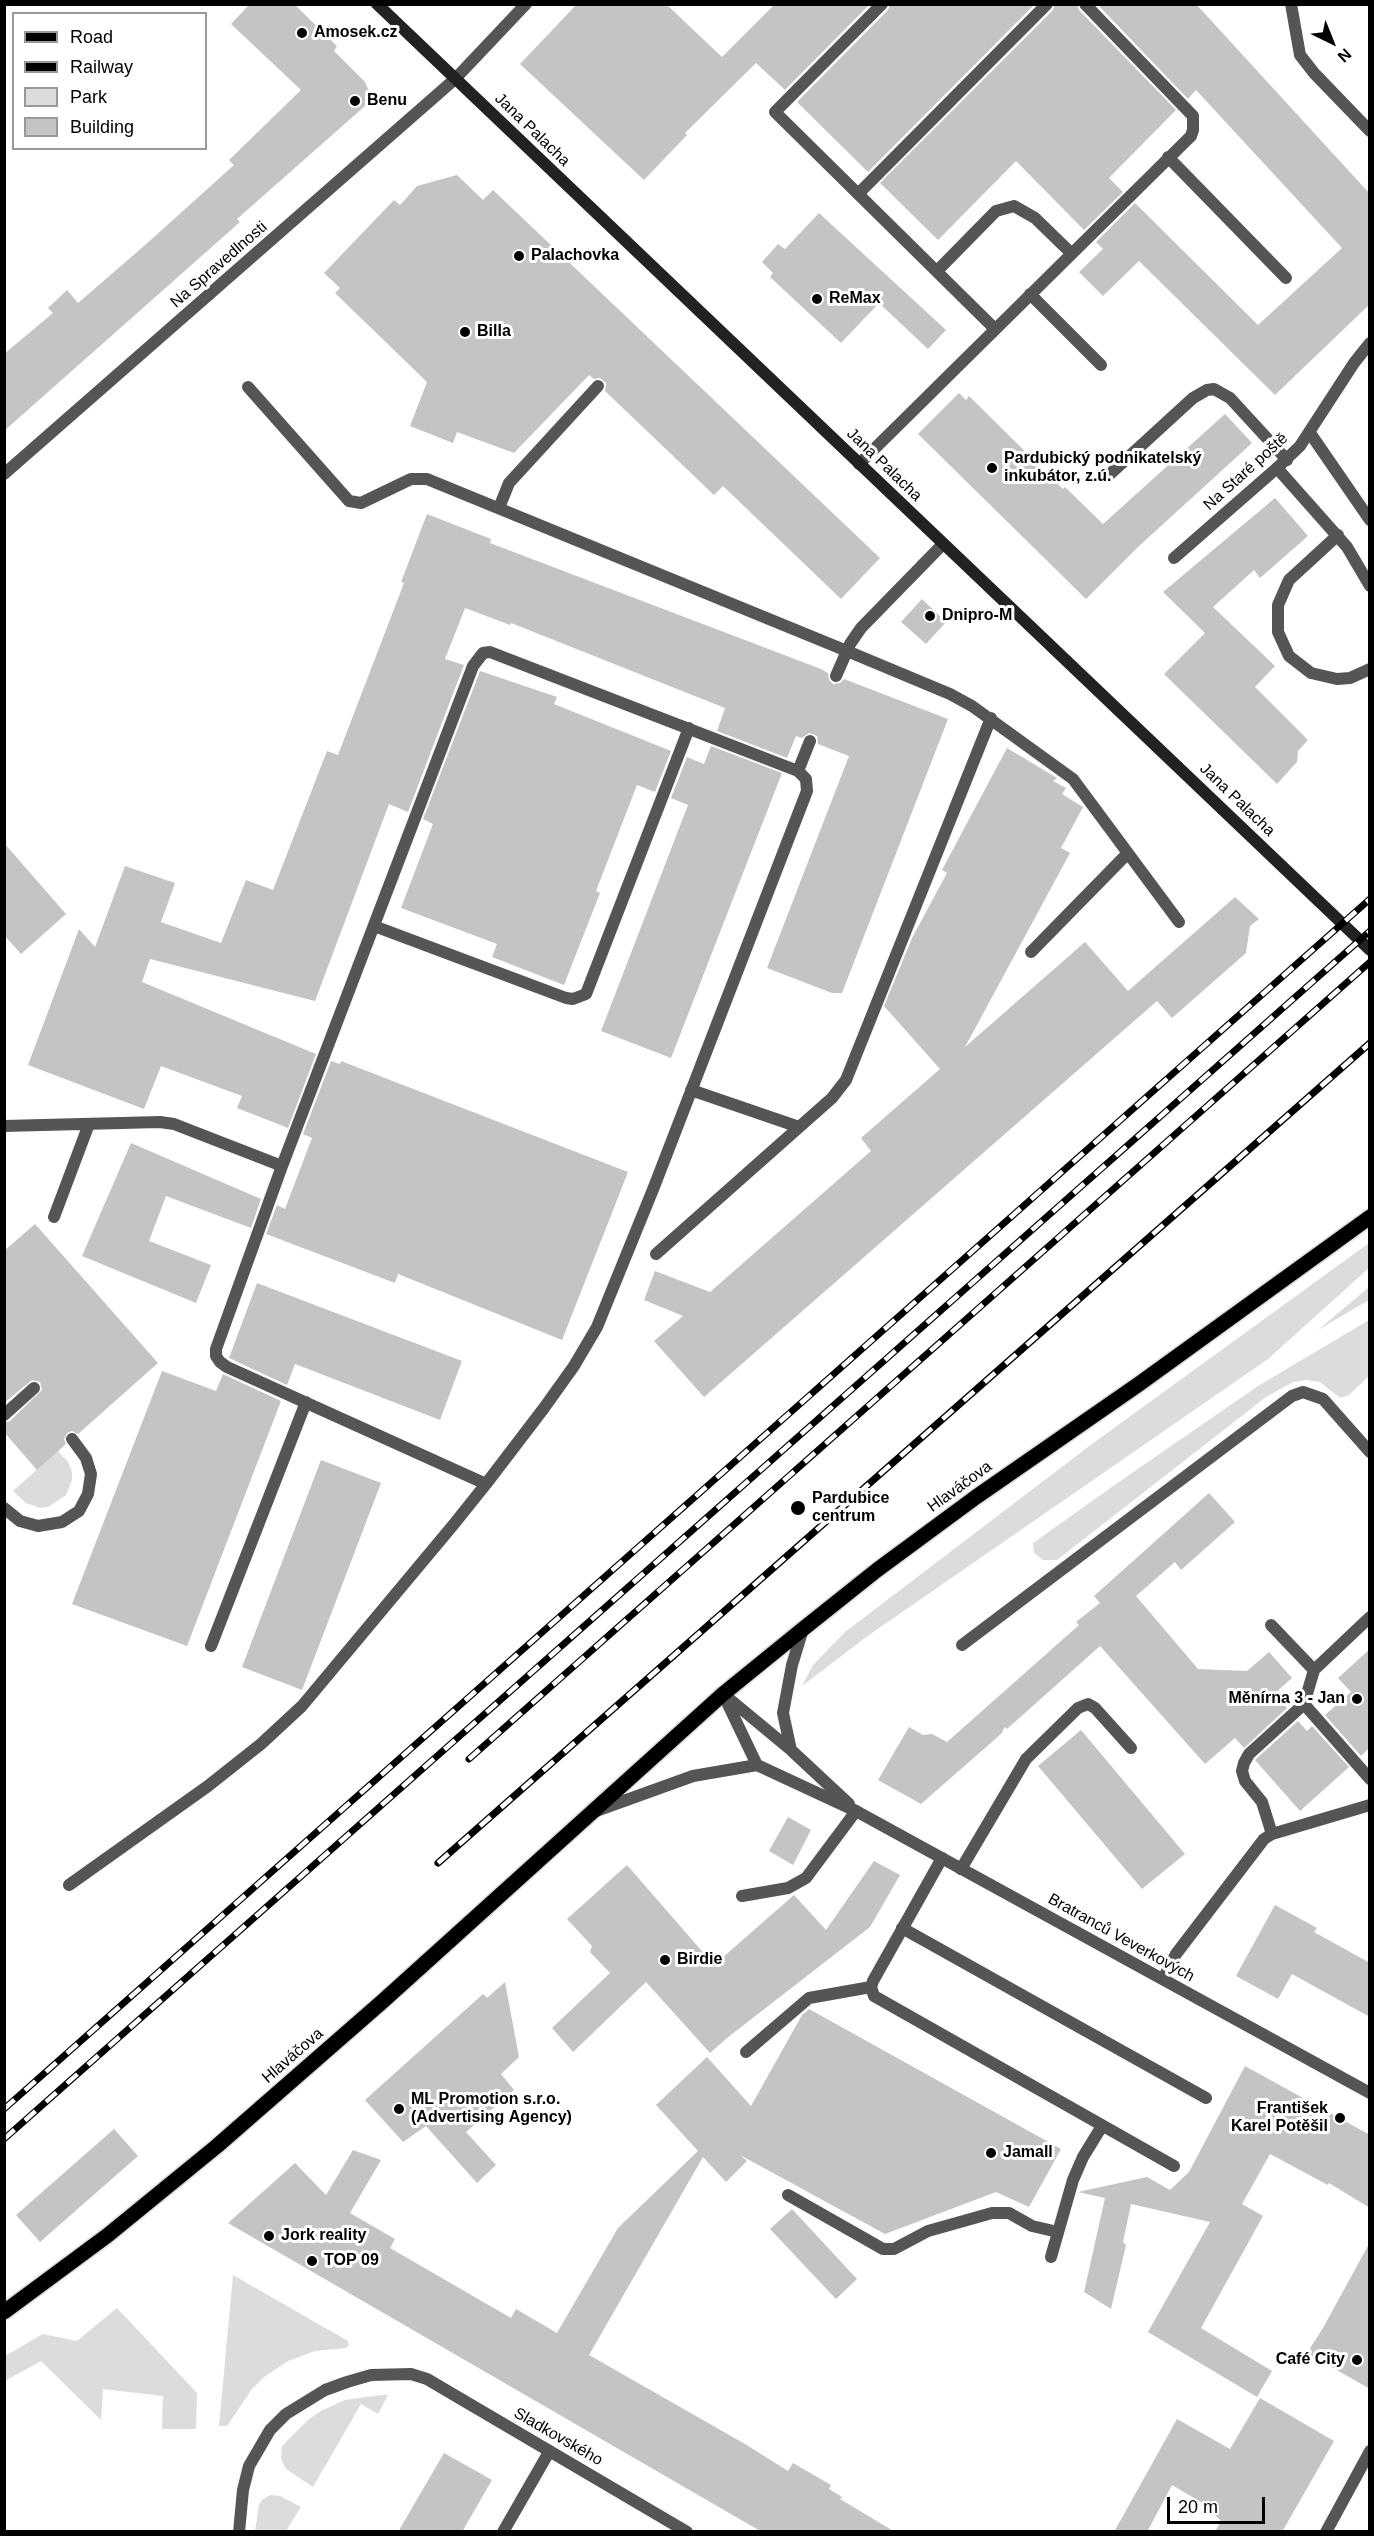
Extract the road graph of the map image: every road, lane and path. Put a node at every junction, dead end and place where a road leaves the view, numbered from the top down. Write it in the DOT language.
graph roads {
  1 [pos="377,4"];
  2 [pos="526,4"];
  3 [pos="882,4"];
  4 [pos="1047,4"];
  5 [pos="1085,4"];
  6 [pos="1291,4"];
  7 [pos="455,79"];
  8 [pos="1370,131"];
  9 [pos="1168,158"];
  10 [pos="858,194"];
  11 [pos="1071,253"];
  12 [pos="937,271"];
  13 [pos="1286,278"];
  14 [pos="1030,294"];
  15 [pos="995,328"];
  16 [pos="1370,343"];
  17 [pos="1101,365"];
  18 [pos="598,386"];
  19 [pos="248,387"];
  20 [pos="1310,433"];
  21 [pos="859,464"];
  22 [pos="1282,464"];
  23 [pos="4,474"];
  24 [pos="1110,474"];
  25 [pos="499,508"];
  26 [pos="1370,520"];
  27 [pos="1338,535"];
  28 [pos="943,544"];
  29 [pos="1174,558"];
  30 [pos="1370,586"];
  31 [pos="847,651"];
  32 [pos="1370,669"];
  33 [pos="836,676"];
  34 [pos="991,718"];
  35 [pos="689,728"];
  36 [pos="810,741"];
  37 [pos="798,771"];
  38 [pos="1128,853"];
  39 [pos="1179,922"];
  40 [pos="374,926"];
  41 [pos="1370,950"];
  42 [pos="1031,952"];
  43 [pos="692,1090"];
  44 [pos="89,1124"];
  45 [pos="4,1126"];
  46 [pos="798,1127"];
  47 [pos="282,1166"];
  48 [pos="54,1217"];
  49 [pos="1370,1217"];
  50 [pos="656,1254"];
  51 [pos="34,1388"];
  52 [pos="306,1402"];
  53 [pos="4,1414"];
  54 [pos="72,1439"];
  55 [pos="1370,1452"];
  56 [pos="486,1484"];
  57 [pos="4,1508"];
  58 [pos="1370,1617"];
  59 [pos="1271,1625"];
  60 [pos="803,1629"];
  61 [pos="963,1645"];
  62 [pos="211,1647"];
  63 [pos="1314,1671"];
  64 [pos="723,1694"];
  65 [pos="1304,1704"];
  66 [pos="1131,1748"];
  67 [pos="791,1750"];
  68 [pos="757,1765"];
  69 [pos="1370,1779"];
  70 [pos="1370,1805"];
  71 [pos="856,1811"];
  72 [pos="592,1812"];
  73 [pos="1272,1834"];
  74 [pos="942,1858"];
  75 [pos="961,1869"];
  76 [pos="69,1885"];
  77 [pos="742,1896"];
  78 [pos="902,1928"];
  79 [pos="1163,1980"];
  80 [pos="871,1987"];
  81 [pos="746,2052"];
  82 [pos="1370,2093"];
  83 [pos="1206,2098"];
  84 [pos="1102,2126"];
  85 [pos="1174,2166"];
  86 [pos="788,2195"];
  87 [pos="1058,2232"];
  88 [pos="1051,2257"];
  89 [pos="4,2312"];
  90 [pos="1370,2451"];
  91 [pos="549,2452"];
  92 [pos="239,2532"];
  93 [pos="503,2532"];
  94 [pos="687,2532"];
  95 [pos="1326,2532"];
  1 -- 7 [label="main road, Jana Palacha"];
  2 -- 7 [label="street, Na Spravedlnosti"];
  3 -- 10 [label="street"];
  4 -- 10 [label="street"];
  5 -- 9 [label="street"];
  6 -- 8 [label="street"];
  7 -- 21 [label="main road, Jana Palacha"];
  7 -- 23 [label="street, Na Spravedlnosti"];
  9 -- 11 [label="street"];
  9 -- 13 [label="street"];
  10 -- 12 [label="street"];
  11 -- 12 [label="street"];
  11 -- 14 [label="street"];
  12 -- 15 [label="street"];
  14 -- 15 [label="street"];
  14 -- 17 [label="street"];
  15 -- 21 [label="street"];
  16 -- 20 [label="street, Na Staré poště"];
  18 -- 25 [label="street"];
  19 -- 25 [label="street"];
  20 -- 22 [label="street, Na Staré poště"];
  20 -- 26 [label="street"];
  21 -- 28 [label="main road, Jana Palacha"];
  22 -- 24 [label="street"];
  22 -- 27 [label="street"];
  22 -- 29 [label="street, Na Staré poště"];
  25 -- 31 [label="street"];
  27 -- 30 [label="street"];
  27 -- 32 [label="street"];
  28 -- 31 [label="street"];
  28 -- 41 [label="main road, Jana Palacha"];
  31 -- 33 [label="street"];
  31 -- 34 [label="street"];
  34 -- 38 [label="street"];
  34 -- 46 [label="street"];
  35 -- 37 [label="street"];
  35 -- 40 [label="street"];
  35 -- 40 [label="street"];
  36 -- 37 [label="street"];
  37 -- 43 [label="street"];
  38 -- 39 [label="street"];
  38 -- 42 [label="street"];
  40 -- 47 [label="street"];
  43 -- 46 [label="street"];
  43 -- 56 [label="street"];
  44 -- 45 [label="street"];
  44 -- 47 [label="street"];
  44 -- 48 [label="street"];
  46 -- 50 [label="street"];
  47 -- 52 [label="street"];
  49 -- 60 [label="main road, Hlaváčova"];
  51 -- 53 [label="street"];
  52 -- 56 [label="street"];
  52 -- 62 [label="street"];
  54 -- 57 [label="street"];
  55 -- 61 [label="street"];
  56 -- 76 [label="street"];
  58 -- 63 [label="street"];
  59 -- 63 [label="street"];
  60 -- 64 [label="main road, Hlaváčova"];
  60 -- 67 [label="street"];
  63 -- 65 [label="street"];
  64 -- 67 [label="street, Bratranců Veverkových"];
  64 -- 68 [label="street"];
  64 -- 72 [label="main road, Hlaváčova"];
  65 -- 69 [label="street"];
  65 -- 73 [label="street"];
  66 -- 75 [label="street"];
  67 -- 71 [label="street, Bratranců Veverkových"];
  68 -- 71 [label="street, Bratranců Veverkových"];
  68 -- 72 [label="street, Hlaváčova"];
  70 -- 73 [label="street"];
  71 -- 74 [label="street, Bratranců Veverkových"];
  71 -- 77 [label="street"];
  72 -- 89 [label="main road, Hlaváčova"];
  73 -- 79 [label="street"];
  74 -- 75 [label="street, Bratranců Veverkových"];
  74 -- 78 [label="street"];
  75 -- 79 [label="street, Bratranců Veverkových"];
  78 -- 80 [label="street"];
  78 -- 83 [label="street"];
  79 -- 82 [label="street, Bratranců Veverkových"];
  80 -- 81 [label="street"];
  80 -- 84 [label="street"];
  84 -- 85 [label="street"];
  84 -- 87 [label="street"];
  86 -- 87 [label="street"];
  87 -- 88 [label="street"];
  90 -- 95 [label="street"];
  91 -- 92 [label="street, Sladkovského"];
  91 -- 93 [label="street"];
  91 -- 94 [label="street, Sladkovského"];
}
